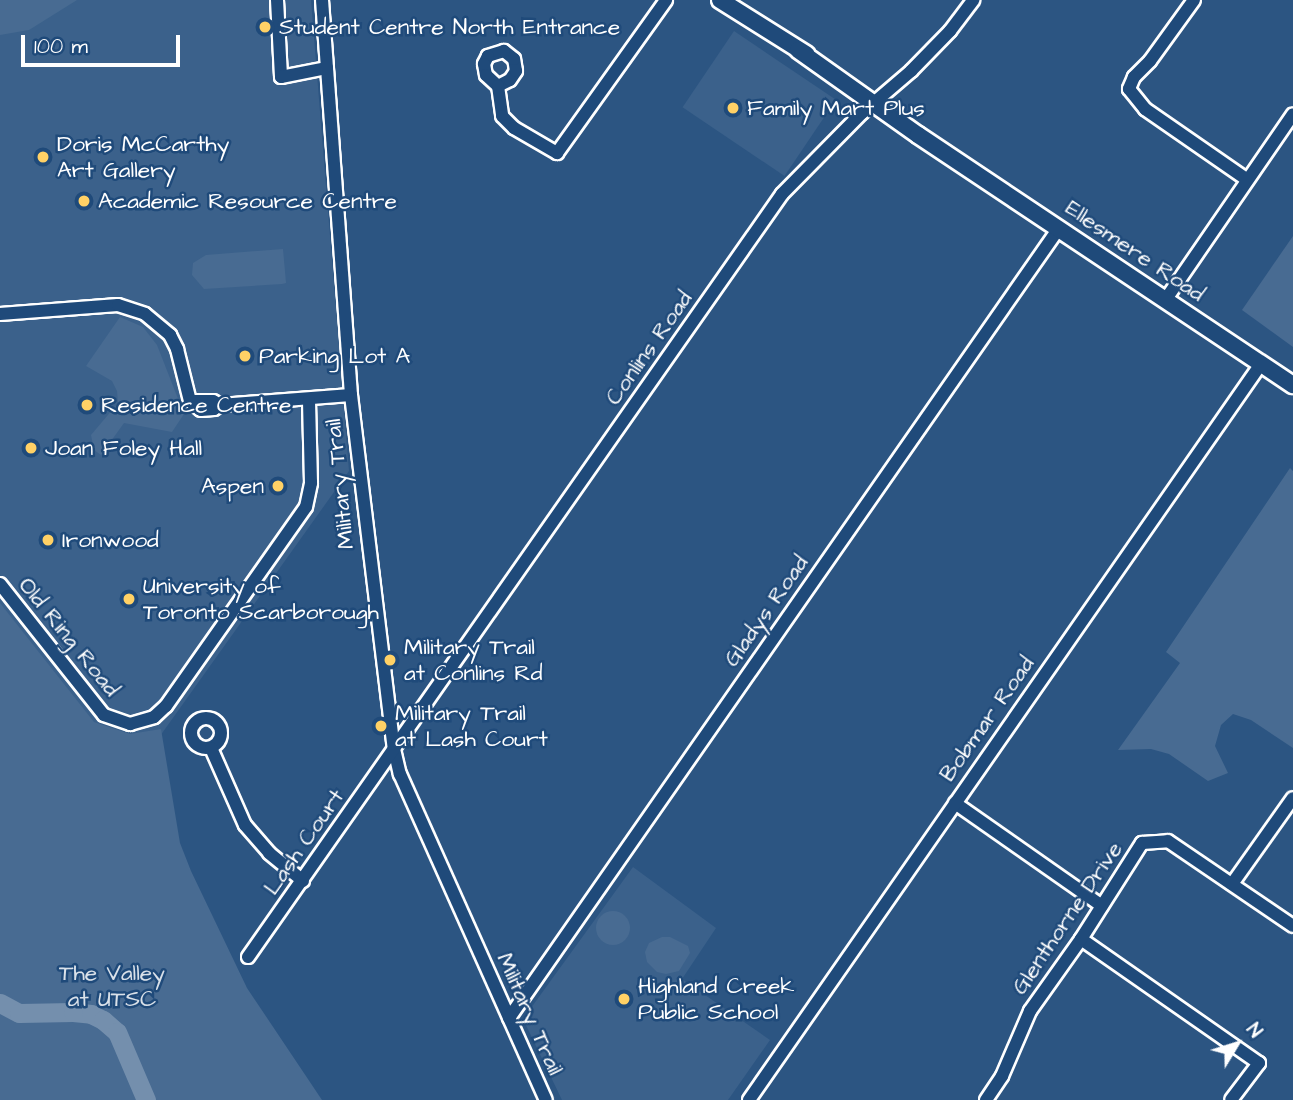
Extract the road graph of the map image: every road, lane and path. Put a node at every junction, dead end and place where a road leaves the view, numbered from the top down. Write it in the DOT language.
graph roads {
  1 [pos="277,0"];
  2 [pos="322,0"];
  3 [pos="666,0"];
  4 [pos="720,0"];
  5 [pos="973,0"];
  6 [pos="1194,0"];
  7 [pos="327,68"];
  8 [pos="498,86"];
  9 [pos="878,101"];
  10 [pos="1293,114"];
  11 [pos="1247,179"];
  12 [pos="1059,228"];
  13 [pos="1166,299"];
  14 [pos="0,314"];
  15 [pos="1261,364"];
  16 [pos="1293,385"];
  17 [pos="352,396"];
  18 [pos="309,398"];
  19 [pos="0,584"];
  20 [pos="211,747"];
  21 [pos="394,749"];
  22 [pos="1293,798"];
  23 [pos="955,803"];
  24 [pos="303,881"];
  25 [pos="1232,884"];
  26 [pos="1102,906"];
  27 [pos="1293,926"];
  28 [pos="1082,939"];
  29 [pos="247,957"];
  30 [pos="509,1018"];
  31 [pos="546,1100"];
  32 [pos="749,1100"];
  33 [pos="986,1100"];
  34 [pos="1231,1100"];
  1 -- 7 [label="street"];
  2 -- 7 [label="street, Military Trail"];
  3 -- 8 [label="street"];
  4 -- 9 [label="main road, Ellesmere Road"];
  5 -- 9 [label="street, Conlins Road"];
  6 -- 11 [label="street"];
  7 -- 17 [label="street, Military Trail"];
  9 -- 12 [label="main road, Ellesmere Road"];
  9 -- 21 [label="street, Conlins Road"];
  10 -- 11 [label="street"];
  11 -- 13 [label="street"];
  12 -- 13 [label="main road, Ellesmere Road"];
  12 -- 30 [label="street, Gladys Road"];
  13 -- 15 [label="main road, Ellesmere Road"];
  14 -- 18 [label="street"];
  15 -- 16 [label="main road, Ellesmere Road"];
  15 -- 23 [label="street, Bobmar Road"];
  17 -- 18 [label="street"];
  17 -- 21 [label="street, Military Trail"];
  18 -- 19 [label="street, Old Ring Road"];
  20 -- 24 [label="street"];
  21 -- 24 [label="street, Lash Court"];
  21 -- 30 [label="street, Military Trail"];
  22 -- 25 [label="street"];
  23 -- 26 [label="street"];
  23 -- 32 [label="street, Bobmar Road"];
  24 -- 29 [label="street, Lash Court"];
  25 -- 26 [label="street, Glenthorne Drive"];
  25 -- 27 [label="street, Glenthorne Drive"];
  26 -- 28 [label="street, Glenthorne Drive"];
  28 -- 33 [label="street, Glenthorne Drive"];
  28 -- 34 [label="street"];
  30 -- 31 [label="street, Military Trail"];
}
